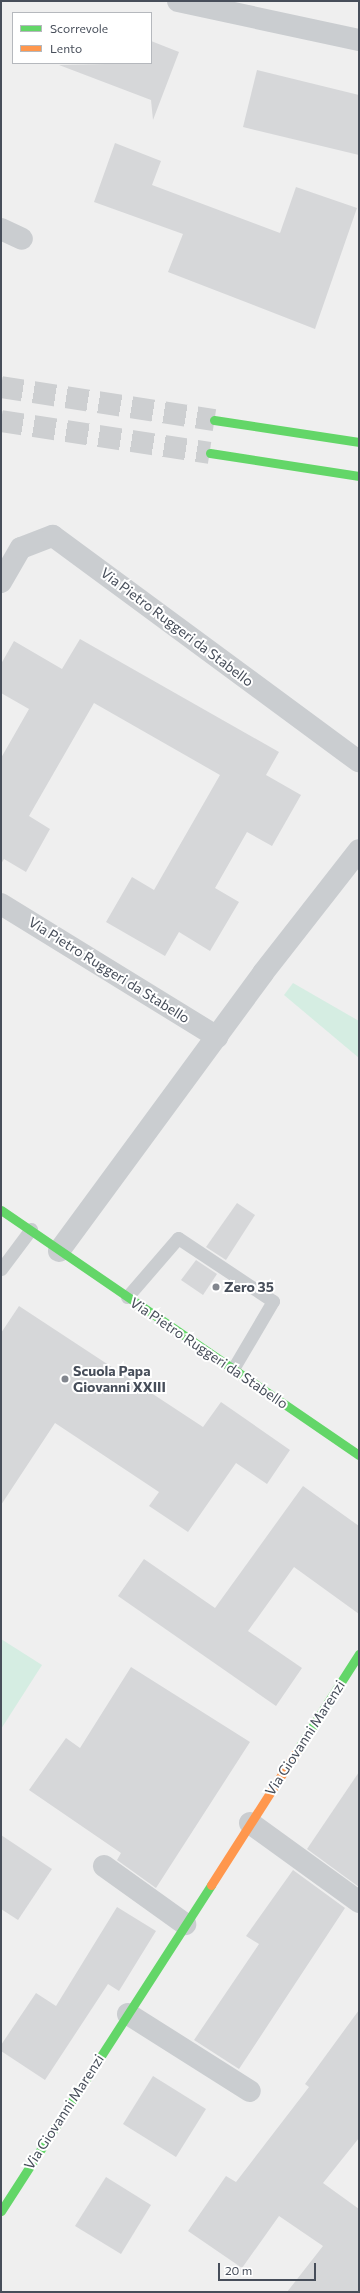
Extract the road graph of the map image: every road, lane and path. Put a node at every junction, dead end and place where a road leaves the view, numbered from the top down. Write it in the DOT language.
graph roads {
  1 [pos="178,1"];
  2 [pos="359,40"];
  3 [pos="1,229"];
  4 [pos="22,239"];
  5 [pos="214,420"];
  6 [pos="359,442"];
  7 [pos="210,453"];
  8 [pos="359,476"];
  9 [pos="1,582"];
  10 [pos="359,762"];
  11 [pos="359,850"];
  12 [pos="1,904"];
  13 [pos="217,1037"];
  14 [pos="1,1210"];
  15 [pos="30,1229"];
  16 [pos="59,1251"];
  17 [pos="1,1269"];
  18 [pos="127,1298"];
  19 [pos="233,1369"];
  20 [pos="359,1455"];
  21 [pos="359,1654"];
  22 [pos="250,1823"];
  23 [pos="104,1866"];
  24 [pos="359,1902"];
  25 [pos="185,1924"];
  26 [pos="128,2014"];
  27 [pos="250,2091"];
  28 [pos="1,2210"];
  1 -- 2 [label="street"];
  3 -- 4 [label="street"];
  5 -- 6 [label="main road"];
  7 -- 8 [label="main road"];
  9 -- 10 [label="street, Via Pietro Ruggeri da Stabello"];
  11 -- 13 [label="street"];
  12 -- 13 [label="street, Via Pietro Ruggeri da Stabello"];
  13 -- 16 [label="street"];
  14 -- 15 [label="main road, Via Pietro Ruggeri da Stabello"];
  15 -- 16 [label="main road, Via Pietro Ruggeri da Stabello"];
  15 -- 17 [label="lane"];
  16 -- 18 [label="main road, Via Pietro Ruggeri da Stabello"];
  18 -- 19 [label="main road, Via Pietro Ruggeri da Stabello"];
  18 -- 19 [label="lane"];
  19 -- 20 [label="main road, Via Pietro Ruggeri da Stabello"];
  21 -- 22 [label="main road, Via Giovanni Marenzi"];
  22 -- 24 [label="street"];
  22 -- 25 [label="main road, Via Giovanni Marenzi"];
  23 -- 25 [label="street"];
  25 -- 26 [label="main road, Via Giovanni Marenzi"];
  26 -- 27 [label="street"];
  26 -- 28 [label="main road, Via Giovanni Marenzi"];
}
